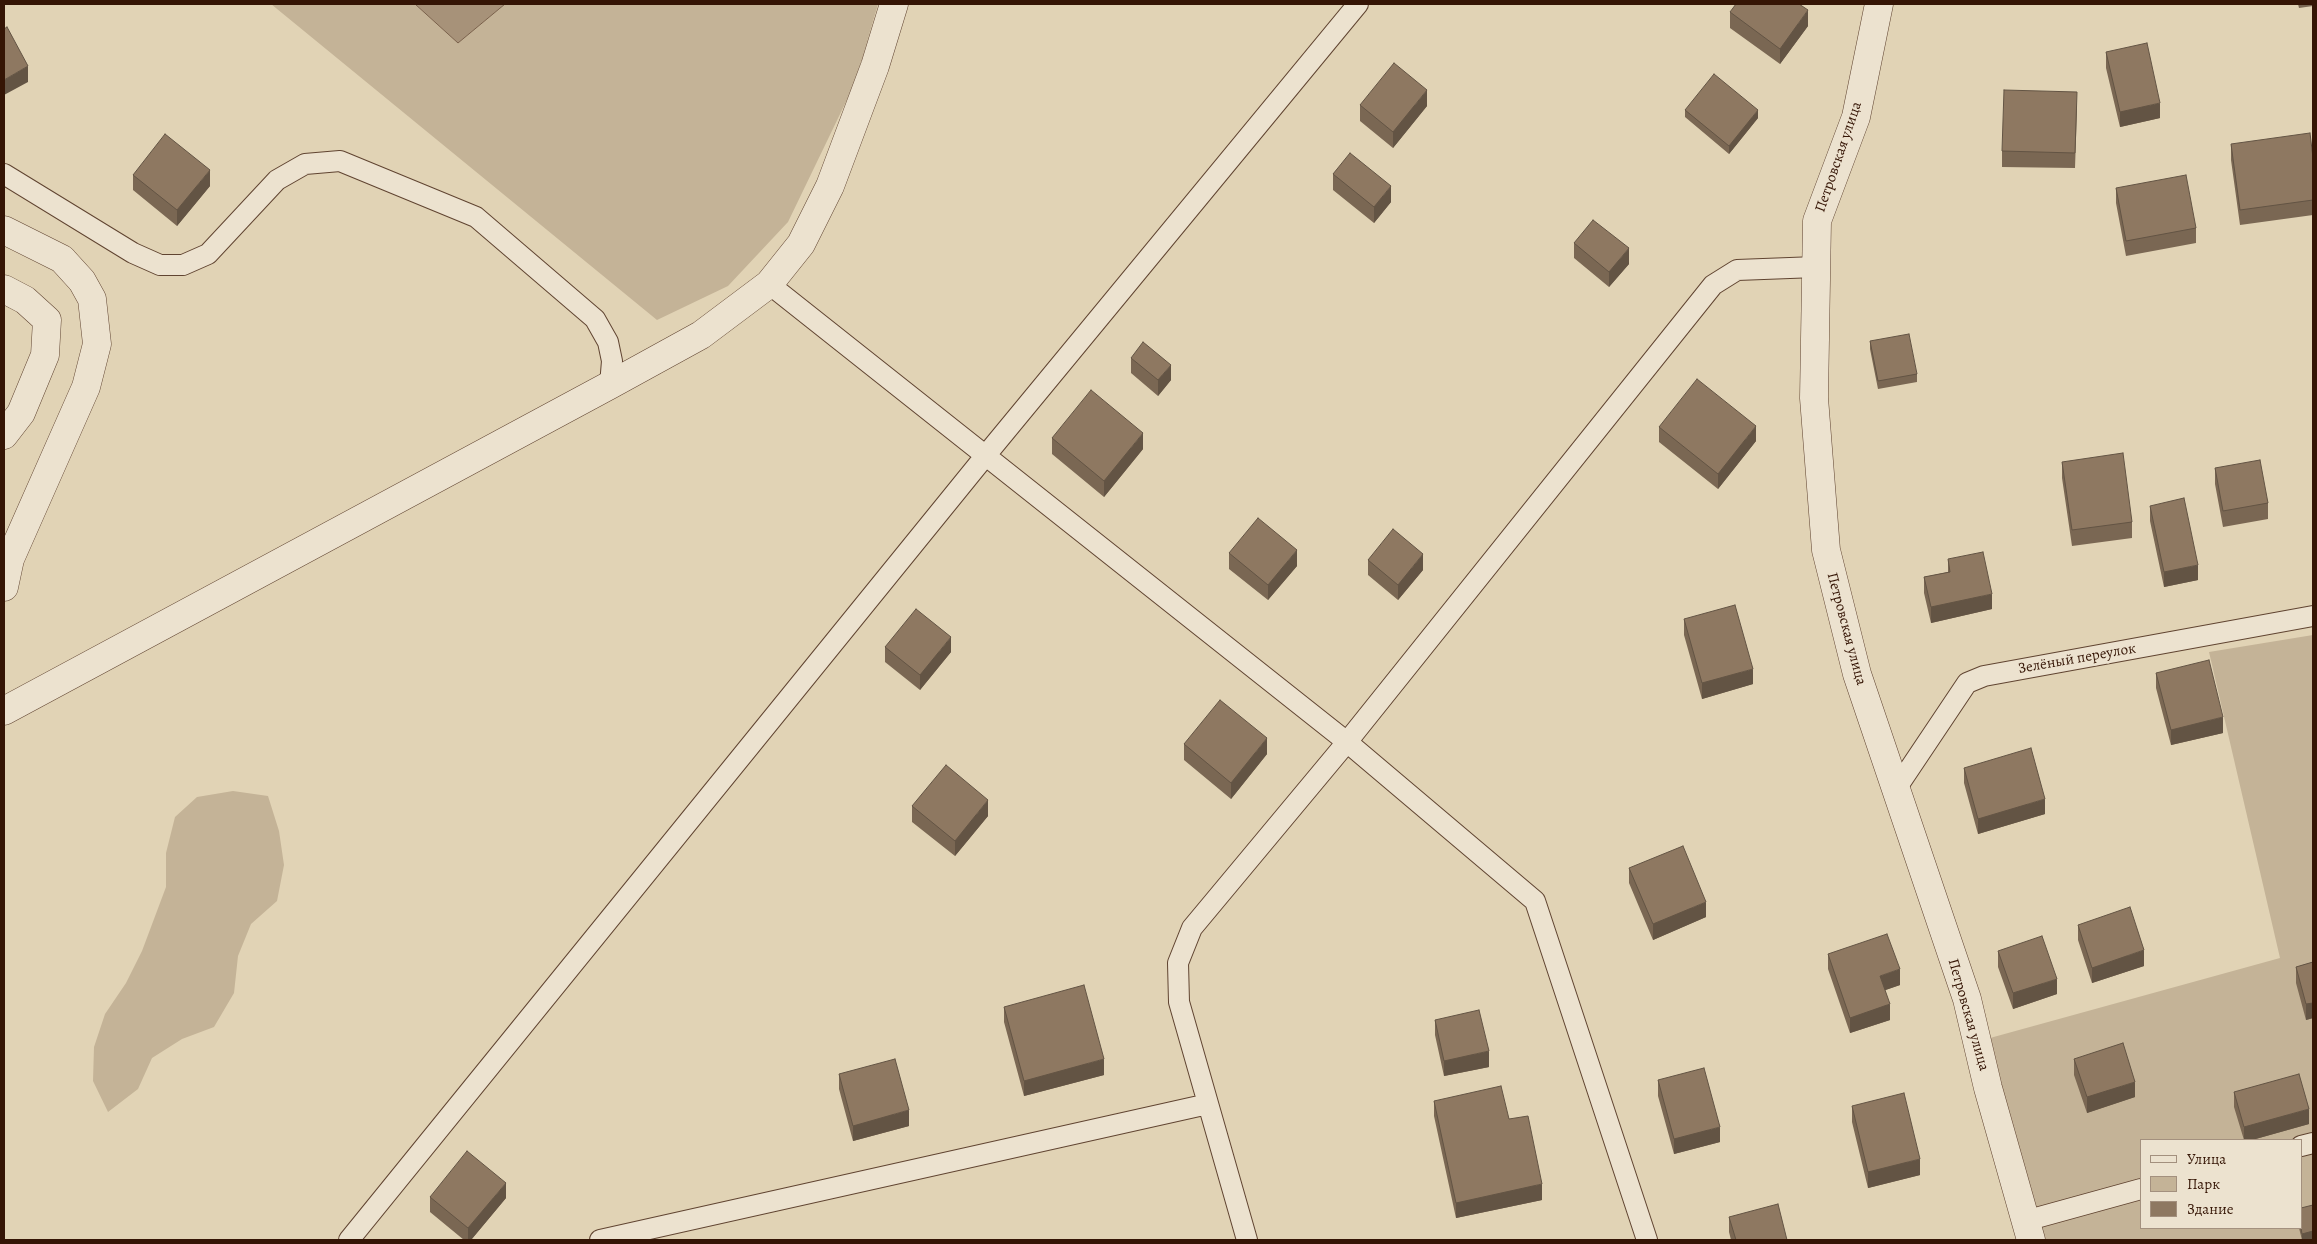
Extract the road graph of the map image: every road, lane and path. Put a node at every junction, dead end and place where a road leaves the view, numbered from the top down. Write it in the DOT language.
graph roads {
  1 [pos="894,4"];
  2 [pos="1358,4"];
  3 [pos="1879,4"];
  4 [pos="4,174"];
  5 [pos="4,230"];
  6 [pos="1816,267"];
  7 [pos="769,284"];
  8 [pos="4,289"];
  9 [pos="610,385"];
  10 [pos="4,435"];
  11 [pos="986,455"];
  12 [pos="7,556"];
  13 [pos="4,587"];
  14 [pos="2313,616"];
  15 [pos="4,711"];
  16 [pos="1347,742"];
  17 [pos="1894,787"];
  18 [pos="1208,1104"];
  19 [pos="2140,1189"];
  20 [pos="2028,1230"];
  21 [pos="359,1237"];
  22 [pos="600,1240"];
  23 [pos="1248,1240"];
  24 [pos="1647,1240"];
  1 -- 7 [label="street"];
  2 -- 11 [label="lane"];
  3 -- 6 [label="street, Петровская улица"];
  4 -- 9 [label="lane"];
  5 -- 12 [label="street"];
  6 -- 16 [label="lane"];
  6 -- 17 [label="street, Петровская улица"];
  7 -- 9 [label="street"];
  7 -- 11 [label="lane"];
  8 -- 10 [label="street"];
  9 -- 15 [label="street"];
  11 -- 16 [label="lane"];
  11 -- 21 [label="lane"];
  12 -- 13 [label="street"];
  14 -- 17 [label="lane, Зелёный переулок"];
  16 -- 18 [label="lane"];
  16 -- 24 [label="lane"];
  17 -- 20 [label="street, Петровская улица"];
  18 -- 22 [label="lane"];
  18 -- 23 [label="lane"];
  19 -- 20 [label="lane"];
}
